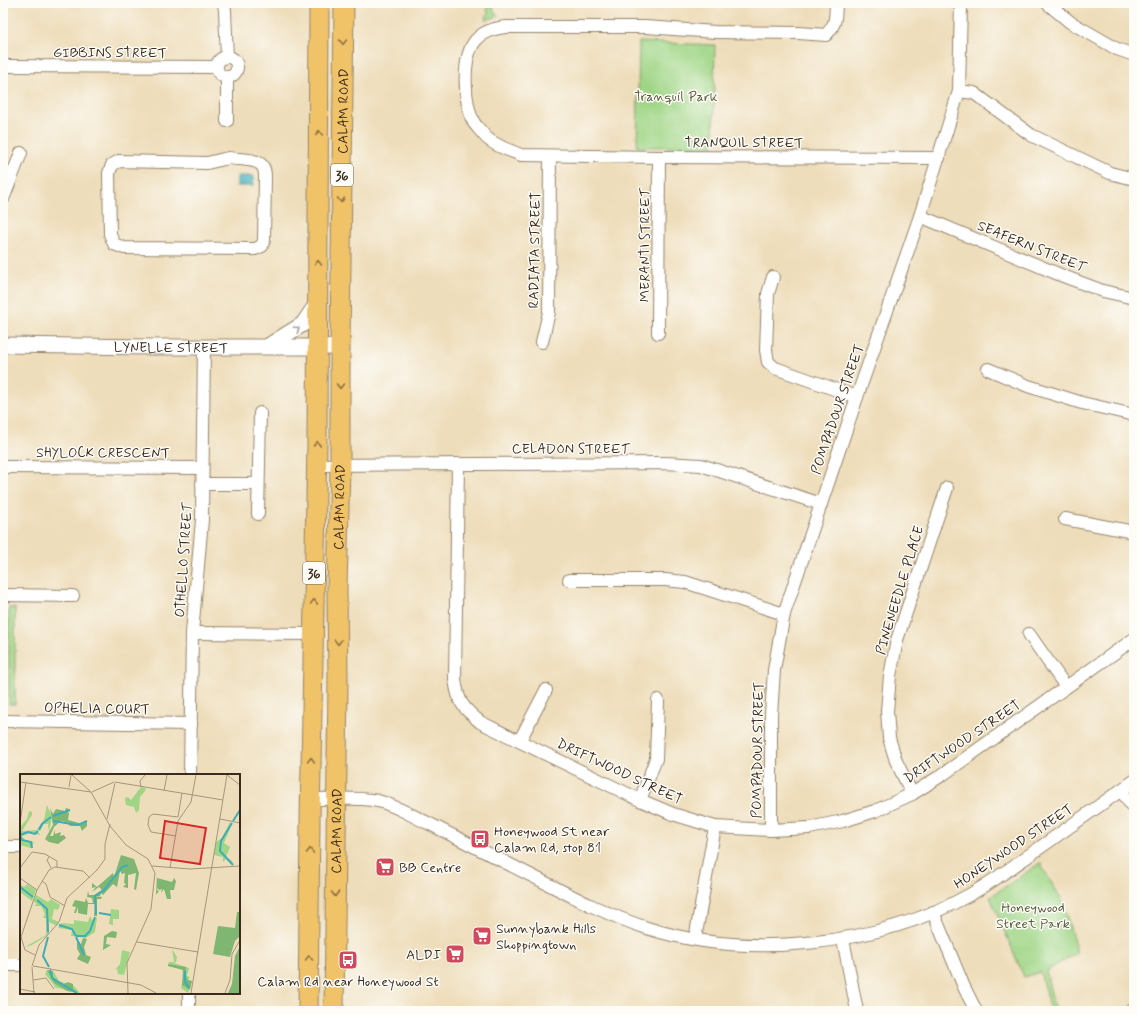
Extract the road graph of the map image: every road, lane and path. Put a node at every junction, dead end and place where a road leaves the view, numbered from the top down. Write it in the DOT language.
graph roads {
  1 [pos="224,3"];
  2 [pos="319,3"];
  3 [pos="344,3"];
  4 [pos="836,3"];
  5 [pos="961,3"];
  6 [pos="1047,3"];
  7 [pos="1134,55"];
  8 [pos="227,57"];
  9 [pos="3,66"];
  10 [pos="217,67"];
  11 [pos="227,77"];
  12 [pos="959,91"];
  13 [pos="227,121"];
  14 [pos="21,153"];
  15 [pos="550,157"];
  16 [pos="229,158"];
  17 [pos="659,158"];
  18 [pos="939,158"];
  19 [pos="1134,179"];
  20 [pos="3,199"];
  21 [pos="920,216"];
  22 [pos="773,277"];
  23 [pos="1134,298"];
  24 [pos="318,302"];
  25 [pos="658,333"];
  26 [pos="542,342"];
  27 [pos="3,345"];
  28 [pos="317,346"];
  29 [pos="204,347"];
  30 [pos="267,347"];
  31 [pos="340,347"];
  32 [pos="988,369"];
  33 [pos="857,397"];
  34 [pos="260,413"];
  35 [pos="1134,415"];
  36 [pos="458,464"];
  37 [pos="316,465"];
  38 [pos="340,465"];
  39 [pos="3,467"];
  40 [pos="202,468"];
  41 [pos="202,484"];
  42 [pos="258,484"];
  43 [pos="947,488"];
  44 [pos="820,504"];
  45 [pos="258,514"];
  46 [pos="1065,519"];
  47 [pos="1134,532"];
  48 [pos="569,580"];
  49 [pos="3,595"];
  50 [pos="73,596"];
  51 [pos="784,614"];
  52 [pos="192,633"];
  53 [pos="313,634"];
  54 [pos="1029,634"];
  55 [pos="1134,640"];
  56 [pos="1066,687"];
  57 [pos="546,690"];
  58 [pos="658,700"];
  59 [pos="4,721"];
  60 [pos="190,724"];
  61 [pos="520,740"];
  62 [pos="190,774"];
  63 [pos="1134,781"];
  64 [pos="1121,790"];
  65 [pos="912,794"];
  66 [pos="311,799"];
  67 [pos="336,799"];
  68 [pos="640,800"];
  69 [pos="1134,809"];
  70 [pos="715,827"];
  71 [pos="771,830"];
  72 [pos="3,847"];
  73 [pos="20,847"];
  74 [pos="933,912"];
  75 [pos="335,933"];
  76 [pos="694,939"];
  77 [pos="843,939"];
  78 [pos="3,965"];
  79 [pos="20,966"];
  80 [pos="189,994"];
  81 [pos="1134,1010"];
  82 [pos="189,1011"];
  83 [pos="308,1011"];
  84 [pos="320,1011"];
  85 [pos="334,1011"];
  86 [pos="857,1011"];
  87 [pos="976,1011"];
  88 [pos="1131,1011"];
  1 -- 8 [label="street"];
  24 -- 2 [label="main road, CALAM ROAD / 36, one-way"];
  3 -- 31 [label="main road, CALAM ROAD / 36, one-way"];
  4 -- 15 [label="street, TRANQUIL STREET"];
  5 -- 12 [label="street, POMPADOUR STREET"];
  6 -- 7 [label="street"];
  8 -- 10 [label="street"];
  8 -- 11 [label="street"];
  9 -- 10 [label="street, GIBBINS STREET"];
  10 -- 11 [label="street"];
  11 -- 13 [label="street"];
  12 -- 18 [label="street, POMPADOUR STREET"];
  12 -- 19 [label="street"];
  14 -- 20 [label="street"];
  15 -- 17 [label="street, TRANQUIL STREET"];
  15 -- 26 [label="street, RADIATA STREET"];
  16 -- 16 [label="street"];
  17 -- 18 [label="street, TRANQUIL STREET"];
  17 -- 25 [label="street, MERANTI STREET"];
  18 -- 21 [label="street, POMPADOUR STREET"];
  21 -- 23 [label="street, SEAFERN STREET"];
  21 -- 33 [label="street, POMPADOUR STREET"];
  22 -- 33 [label="street"];
  24 -- 28 [label="main road, CALAM ROAD / 36"];
  30 -- 24 [label="street, one-way"];
  27 -- 29 [label="street, LYNELLE STREET"];
  28 -- 30 [label="street, LYNELLE STREET"];
  28 -- 31 [label="street, LYNELLE STREET"];
  37 -- 28 [label="main road, CALAM ROAD / 36, one-way"];
  29 -- 30 [label="street, LYNELLE STREET"];
  29 -- 40 [label="street, OTHELLO STREET"];
  31 -- 38 [label="main road, CALAM ROAD / 36, one-way"];
  32 -- 35 [label="street"];
  33 -- 44 [label="street, POMPADOUR STREET"];
  34 -- 42 [label="street"];
  36 -- 38 [label="street, CELADON STREET"];
  36 -- 44 [label="street, CELADON STREET"];
  36 -- 61 [label="street, DRIFTWOOD STREET"];
  37 -- 38 [label="street, CELADON STREET"];
  53 -- 37 [label="main road, CALAM ROAD / 36, one-way"];
  38 -- 67 [label="main road, CALAM ROAD / 36, one-way"];
  39 -- 40 [label="street, SHYLOCK CRESCENT"];
  40 -- 41 [label="street, OTHELLO STREET"];
  41 -- 42 [label="street"];
  41 -- 52 [label="street, OTHELLO STREET"];
  42 -- 45 [label="street"];
  43 -- 65 [label="street, PINENEEDLE PLACE"];
  44 -- 51 [label="street, POMPADOUR STREET"];
  46 -- 47 [label="street"];
  48 -- 51 [label="street"];
  49 -- 50 [label="street"];
  51 -- 71 [label="street, POMPADOUR STREET"];
  52 -- 53 [label="street"];
  52 -- 60 [label="street, OTHELLO STREET"];
  66 -- 53 [label="main road, CALAM ROAD / 36, one-way"];
  54 -- 56 [label="street"];
  55 -- 56 [label="street, DRIFTWOOD STREET"];
  56 -- 65 [label="street, DRIFTWOOD STREET"];
  57 -- 61 [label="street"];
  58 -- 68 [label="street"];
  59 -- 60 [label="street, OPHELIA COURT"];
  60 -- 62 [label="street, OTHELLO STREET"];
  61 -- 68 [label="street, DRIFTWOOD STREET"];
  63 -- 64 [label="street, HONEYWOOD STREET"];
  64 -- 69 [label="street"];
  64 -- 74 [label="street, HONEYWOOD STREET"];
  65 -- 71 [label="street, DRIFTWOOD STREET"];
  66 -- 67 [label="street, HONEYWOOD STREET"];
  83 -- 66 [label="main road, CALAM ROAD / 36, one-way"];
  67 -- 75 [label="main road, CALAM ROAD / 36, one-way"];
  67 -- 76 [label="street, HONEYWOOD STREET"];
  68 -- 70 [label="street, DRIFTWOOD STREET"];
  70 -- 71 [label="street, DRIFTWOOD STREET"];
  70 -- 76 [label="street"];
  72 -- 73 [label="street"];
  74 -- 77 [label="street, HONEYWOOD STREET"];
  74 -- 87 [label="street"];
  75 -- 84 [label="main road"];
  75 -- 85 [label="main road, CALAM ROAD / 36"];
  76 -- 77 [label="street, HONEYWOOD STREET"];
  77 -- 86 [label="street"];
  78 -- 79 [label="street"];
  80 -- 82 [label="street"];
  81 -- 88 [label="street"];
}
